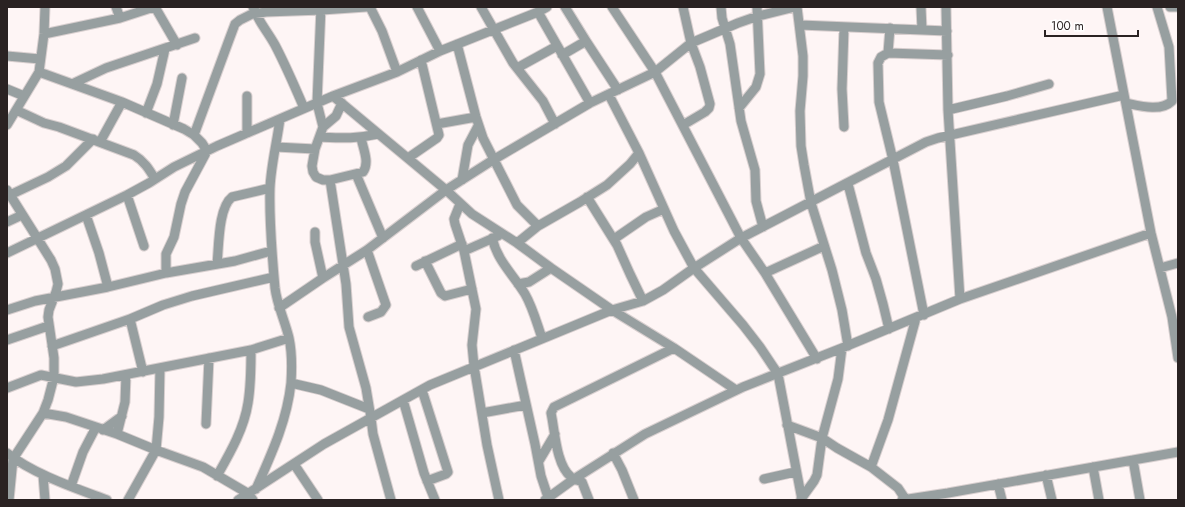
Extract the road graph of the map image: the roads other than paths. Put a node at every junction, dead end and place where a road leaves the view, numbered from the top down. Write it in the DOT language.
graph roads {
  1 [pos="45,7"];
  2 [pos="116,7"];
  3 [pos="155,7"];
  4 [pos="366,7"];
  5 [pos="370,7"];
  6 [pos="417,7"];
  7 [pos="481,7"];
  8 [pos="547,7"];
  9 [pos="565,7"];
  10 [pos="612,7"];
  11 [pos="683,7"];
  12 [pos="721,7"];
  13 [pos="796,7"];
  14 [pos="921,7"];
  15 [pos="946,7"];
  16 [pos="1107,7"];
  17 [pos="1157,7"];
  18 [pos="1170,7"];
  19 [pos="1178,7"];
  20 [pos="321,9"];
  21 [pos="254,10"];
  22 [pos="538,12"];
  23 [pos="757,12"];
  24 [pos="120,18"];
  25 [pos="800,25"];
  26 [pos="726,28"];
  27 [pos="844,28"];
  28 [pos="890,28"];
  29 [pos="494,30"];
  30 [pos="922,30"];
  31 [pos="947,31"];
  32 [pos="44,34"];
  33 [pos="195,38"];
  34 [pos="586,41"];
  35 [pos="691,43"];
  36 [pos="457,44"];
  37 [pos="177,45"];
  38 [pos="557,46"];
  39 [pos="165,49"];
  40 [pos="440,51"];
  41 [pos="888,53"];
  42 [pos="562,55"];
  43 [pos="948,55"];
  44 [pos="7,56"];
  45 [pos="40,59"];
  46 [pos="421,60"];
  47 [pos="517,68"];
  48 [pos="39,72"];
  49 [pos="397,72"];
  50 [pos="655,72"];
  51 [pos="182,78"];
  52 [pos="72,84"];
  53 [pos="1049,84"];
  54 [pos="7,89"];
  55 [pos="618,90"];
  56 [pos="609,95"];
  57 [pos="24,96"];
  58 [pos="247,96"];
  59 [pos="333,96"];
  60 [pos="1125,99"];
  61 [pos="122,102"];
  62 [pos="317,103"];
  63 [pos="342,103"];
  64 [pos="590,103"];
  65 [pos="304,108"];
  66 [pos="739,108"];
  67 [pos="16,110"];
  68 [pos="948,110"];
  69 [pos="146,113"];
  70 [pos="280,119"];
  71 [pos="477,121"];
  72 [pos="437,124"];
  73 [pos="555,124"];
  74 [pos="683,124"];
  75 [pos="7,125"];
  76 [pos="173,125"];
  77 [pos="323,127"];
  78 [pos="844,127"];
  79 [pos="247,133"];
  80 [pos="378,134"];
  81 [pos="194,135"];
  82 [pos="951,135"];
  83 [pos="320,137"];
  84 [pos="361,138"];
  85 [pos="96,140"];
  86 [pos="276,147"];
  87 [pos="315,150"];
  88 [pos="207,151"];
  89 [pos="639,152"];
  90 [pos="408,158"];
  91 [pos="493,160"];
  92 [pos="893,160"];
  93 [pos="356,174"];
  94 [pos="155,179"];
  95 [pos="330,180"];
  96 [pos="462,180"];
  97 [pos="848,184"];
  98 [pos="270,188"];
  99 [pos="446,190"];
  100 [pos="8,192"];
  101 [pos="127,196"];
  102 [pos="587,198"];
  103 [pos="811,203"];
  104 [pos="460,204"];
  105 [pos="664,209"];
  106 [pos="22,215"];
  107 [pos="86,215"];
  108 [pos="7,222"];
  109 [pos="538,226"];
  110 [pos="763,227"];
  111 [pos="315,232"];
  112 [pos="1151,233"];
  113 [pos="503,234"];
  114 [pos="38,238"];
  115 [pos="384,238"];
  116 [pos="492,238"];
  117 [pos="614,238"];
  118 [pos="742,238"];
  119 [pos="517,243"];
  120 [pos="144,246"];
  121 [pos="824,246"];
  122 [pos="464,247"];
  123 [pos="367,250"];
  124 [pos="271,251"];
  125 [pos="7,253"];
  126 [pos="425,261"];
  127 [pos="1178,263"];
  128 [pos="217,264"];
  129 [pos="343,266"];
  130 [pos="416,266"];
  131 [pos="551,268"];
  132 [pos="694,268"];
  133 [pos="1160,268"];
  134 [pos="166,273"];
  135 [pos="765,273"];
  136 [pos="274,277"];
  137 [pos="323,278"];
  138 [pos="518,284"];
  139 [pos="108,287"];
  140 [pos="472,290"];
  141 [pos="54,298"];
  142 [pos="960,299"];
  143 [pos="643,301"];
  144 [pos="279,308"];
  145 [pos="7,310"];
  146 [pos="612,310"];
  147 [pos="920,316"];
  148 [pos="368,317"];
  149 [pos="1175,317"];
  150 [pos="130,320"];
  151 [pos="48,326"];
  152 [pos="889,329"];
  153 [pos="289,338"];
  154 [pos="542,338"];
  155 [pos="7,340"];
  156 [pos="52,346"];
  157 [pos="845,347"];
  158 [pos="674,348"];
  159 [pos="251,350"];
  160 [pos="514,350"];
  161 [pos="209,358"];
  162 [pos="1178,358"];
  163 [pos="817,359"];
  164 [pos="474,366"];
  165 [pos="160,368"];
  166 [pos="143,372"];
  167 [pos="778,374"];
  168 [pos="126,375"];
  169 [pos="54,377"];
  170 [pos="291,383"];
  171 [pos="7,388"];
  172 [pos="422,390"];
  173 [pos="736,390"];
  174 [pos="403,400"];
  175 [pos="526,405"];
  176 [pos="43,413"];
  177 [pos="370,413"];
  178 [pos="482,413"];
  179 [pos="122,416"];
  180 [pos="206,424"];
  181 [pos="787,425"];
  182 [pos="99,428"];
  183 [pos="117,434"];
  184 [pos="556,434"];
  185 [pos="822,438"];
  186 [pos="535,444"];
  187 [pos="156,450"];
  188 [pos="545,451"];
  189 [pos="1178,452"];
  190 [pos="614,453"];
  191 [pos="10,456"];
  192 [pos="560,460"];
  193 [pos="1133,460"];
  194 [pos="539,461"];
  195 [pos="294,464"];
  196 [pos="871,467"];
  197 [pos="1093,468"];
  198 [pos="796,472"];
  199 [pos="43,475"];
  200 [pos="1046,475"];
  201 [pos="217,476"];
  202 [pos="574,479"];
  203 [pos="764,479"];
  204 [pos="427,481"];
  205 [pos="998,484"];
  206 [pos="71,486"];
  207 [pos="253,494"];
  208 [pos="949,497"];
  209 [pos="548,499"];
  210 [pos="802,499"];
  211 [pos="9,500"];
  212 [pos="45,500"];
  213 [pos="107,500"];
  214 [pos="128,500"];
  215 [pos="238,500"];
  216 [pos="318,500"];
  217 [pos="391,500"];
  218 [pos="435,500"];
  219 [pos="499,500"];
  220 [pos="589,500"];
  221 [pos="634,500"];
  222 [pos="905,500"];
  223 [pos="1002,500"];
  224 [pos="1052,500"];
  225 [pos="1098,500"];
  226 [pos="1140,500"];
  1 -- 32 [label="street"];
  2 -- 24 [label="street"];
  3 -- 24 [label="street"];
  3 -- 37 [label="street"];
  4 -- 20 [label="street"];
  5 -- 49 [label="street"];
  6 -- 40 [label="street"];
  7 -- 29 [label="street"];
  8 -- 22 [label="street"];
  9 -- 34 [label="street"];
  10 -- 50 [label="street"];
  11 -- 35 [label="street"];
  12 -- 26 [label="street"];
  13 -- 23 [label="street"];
  13 -- 25 [label="street"];
  14 -- 30 [label="street"];
  15 -- 31 [label="street"];
  16 -- 60 [label="street"];
  17 -- 60 [label="street"];
  18 -- 19 [label="street"];
  20 -- 21 [label="street"];
  20 -- 62 [label="street"];
  21 -- 65 [label="street"];
  21 -- 81 [label="street"];
  22 -- 29 [label="street"];
  22 -- 38 [label="street"];
  23 -- 26 [label="street"];
  23 -- 66 [label="street"];
  24 -- 32 [label="street"];
  25 -- 27 [label="street"];
  25 -- 103 [label="street"];
  26 -- 35 [label="street"];
  26 -- 66 [label="street"];
  27 -- 28 [label="street"];
  27 -- 78 [label="street"];
  28 -- 30 [label="street"];
  28 -- 41 [label="street"];
  29 -- 36 [label="street"];
  29 -- 47 [label="street"];
  30 -- 31 [label="street"];
  31 -- 43 [label="street"];
  32 -- 45 [label="street"];
  33 -- 37 [label="street"];
  34 -- 42 [label="street"];
  34 -- 55 [label="street"];
  35 -- 50 [label="street"];
  35 -- 74 [label="street"];
  36 -- 40 [label="street"];
  36 -- 71 [label="street"];
  37 -- 39 [label="street"];
  38 -- 42 [label="street"];
  38 -- 47 [label="street"];
  39 -- 52 [label="street"];
  39 -- 69 [label="street"];
  40 -- 46 [label="street"];
  41 -- 43 [label="street"];
  41 -- 92 [label="street"];
  42 -- 64 [label="street"];
  43 -- 68 [label="street"];
  44 -- 45 [label="street"];
  45 -- 48 [label="street"];
  46 -- 49 [label="street"];
  46 -- 72 [label="street"];
  47 -- 73 [label="street"];
  48 -- 52 [label="street"];
  48 -- 57 [label="street"];
  49 -- 59 [label="street"];
  50 -- 55 [label="street"];
  50 -- 74 [label="street"];
  51 -- 76 [label="street"];
  52 -- 61 [label="street"];
  53 -- 68 [label="street"];
  54 -- 57 [label="street"];
  55 -- 56 [label="street"];
  56 -- 64 [label="street"];
  56 -- 89 [label="street"];
  57 -- 67 [label="street"];
  58 -- 79 [label="street"];
  59 -- 62 [label="street"];
  59 -- 63 [label="street"];
  60 -- 82 [label="street"];
  60 -- 112 [label="street"];
  61 -- 69 [label="street"];
  61 -- 85 [label="street"];
  62 -- 65 [label="street"];
  62 -- 77 [label="street"];
  63 -- 77 [label="street"];
  63 -- 80 [label="street"];
  64 -- 73 [label="street"];
  65 -- 70 [label="street"];
  66 -- 110 [label="street"];
  67 -- 75 [label="street"];
  67 -- 85 [label="street"];
  68 -- 82 [label="street"];
  69 -- 76 [label="street"];
  70 -- 79 [label="street"];
  70 -- 86 [label="street"];
  71 -- 72 [label="street"];
  71 -- 91 [label="street"];
  71 -- 96 [label="street"];
  72 -- 90 [label="street"];
  73 -- 91 [label="street"];
  74 -- 118 [label="street"];
  76 -- 81 [label="street"];
  77 -- 83 [label="street"];
  79 -- 88 [label="street"];
  80 -- 84 [label="street"];
  80 -- 90 [label="street"];
  81 -- 88 [label="street"];
  82 -- 92 [label="street"];
  82 -- 142 [label="street"];
  83 -- 84 [label="street"];
  83 -- 87 [label="street"];
  84 -- 93 [label="street"];
  85 -- 94 [label="street"];
  85 -- 100 [label="street"];
  86 -- 87 [label="street"];
  86 -- 98 [label="street"];
  87 -- 95 [label="street"];
  88 -- 94 [label="street"];
  88 -- 134 [label="street"];
  89 -- 102 [label="street"];
  89 -- 105 [label="street"];
  90 -- 99 [label="street"];
  91 -- 96 [label="street"];
  91 -- 109 [label="street"];
  92 -- 97 [label="street"];
  92 -- 147 [label="street"];
  93 -- 95 [label="street"];
  93 -- 115 [label="street"];
  94 -- 101 [label="street"];
  95 -- 129 [label="street"];
  96 -- 99 [label="street"];
  97 -- 103 [label="street"];
  97 -- 152 [label="street"];
  98 -- 124 [label="street"];
  98 -- 128 [label="street"];
  99 -- 104 [label="street"];
  99 -- 115 [label="street"];
  100 -- 106 [label="street"];
  101 -- 107 [label="street"];
  101 -- 120 [label="street"];
  102 -- 109 [label="street"];
  102 -- 117 [label="street"];
  103 -- 110 [label="street"];
  103 -- 121 [label="street"];
  104 -- 113 [label="street"];
  104 -- 122 [label="street"];
  105 -- 117 [label="street"];
  105 -- 132 [label="street"];
  106 -- 108 [label="street"];
  106 -- 114 [label="street"];
  107 -- 114 [label="street"];
  107 -- 139 [label="street"];
  109 -- 119 [label="street"];
  110 -- 118 [label="street"];
  111 -- 137 [label="street"];
  112 -- 133 [label="street"];
  112 -- 142 [label="street"];
  113 -- 116 [label="street"];
  113 -- 119 [label="street"];
  114 -- 125 [label="street"];
  114 -- 141 [label="street"];
  115 -- 123 [label="street"];
  116 -- 122 [label="street"];
  116 -- 138 [label="street"];
  117 -- 143 [label="street"];
  118 -- 132 [label="street"];
  118 -- 135 [label="street"];
  119 -- 131 [label="street"];
  121 -- 135 [label="street"];
  121 -- 157 [label="street"];
  122 -- 126 [label="street"];
  122 -- 140 [label="street"];
  123 -- 129 [label="street"];
  123 -- 148 [label="street"];
  124 -- 128 [label="street"];
  124 -- 136 [label="street"];
  126 -- 130 [label="street"];
  126 -- 140 [label="street"];
  127 -- 133 [label="street"];
  128 -- 134 [label="street"];
  129 -- 137 [label="street"];
  129 -- 177 [label="street"];
  131 -- 138 [label="street"];
  131 -- 146 [label="street"];
  132 -- 143 [label="street"];
  132 -- 167 [label="street"];
  133 -- 149 [label="street"];
  134 -- 139 [label="street"];
  135 -- 163 [label="street"];
  136 -- 144 [label="street"];
  136 -- 150 [label="street"];
  137 -- 144 [label="street"];
  138 -- 154 [label="street"];
  139 -- 141 [label="street"];
  140 -- 164 [label="street"];
  141 -- 145 [label="street"];
  141 -- 151 [label="street"];
  142 -- 147 [label="street"];
  143 -- 146 [label="street"];
  144 -- 153 [label="street"];
  146 -- 154 [label="street"];
  146 -- 158 [label="street"];
  147 -- 152 [label="street"];
  147 -- 196 [label="street"];
  149 -- 162 [label="street"];
  150 -- 156 [label="street"];
  150 -- 166 [label="street"];
  151 -- 155 [label="street"];
  151 -- 156 [label="street"];
  152 -- 157 [label="street"];
  153 -- 159 [label="street"];
  153 -- 170 [label="street"];
  154 -- 160 [label="street"];
  156 -- 169 [label="street"];
  157 -- 163 [label="street"];
  157 -- 185 [label="street"];
  158 -- 173 [label="street"];
  158 -- 184 [label="street"];
  159 -- 161 [label="street"];
  159 -- 201 [label="street"];
  160 -- 164 [label="street"];
  160 -- 175 [label="street"];
  161 -- 165 [label="street"];
  161 -- 180 [label="street"];
  163 -- 167 [label="street"];
  164 -- 172 [label="street"];
  164 -- 178 [label="street"];
  165 -- 166 [label="street"];
  165 -- 187 [label="street"];
  166 -- 168 [label="street"];
  167 -- 173 [label="street"];
  167 -- 181 [label="street"];
  168 -- 169 [label="street"];
  168 -- 179 [label="street"];
  169 -- 171 [label="street"];
  169 -- 176 [label="street"];
  170 -- 177 [label="street"];
  170 -- 207 [label="street"];
  172 -- 174 [label="street"];
  172 -- 204 [label="street"];
  173 -- 190 [label="street"];
  174 -- 177 [label="street"];
  174 -- 204 [label="street"];
  175 -- 178 [label="street"];
  175 -- 186 [label="street"];
  176 -- 182 [label="street"];
  176 -- 191 [label="street"];
  177 -- 195 [label="street"];
  177 -- 217 [label="street"];
  178 -- 219 [label="street"];
  179 -- 182 [label="street"];
  179 -- 183 [label="street"];
  181 -- 185 [label="street"];
  181 -- 198 [label="street"];
  182 -- 183 [label="street"];
  182 -- 206 [label="street"];
  183 -- 187 [label="street"];
  184 -- 188 [label="street"];
  184 -- 192 [label="street"];
  185 -- 196 [label="street"];
  185 -- 210 [label="street"];
  186 -- 188 [label="street"];
  186 -- 194 [label="street"];
  187 -- 201 [label="street"];
  187 -- 214 [label="street"];
  188 -- 192 [label="street"];
  188 -- 194 [label="street"];
  189 -- 193 [label="street"];
  190 -- 202 [label="street"];
  190 -- 221 [label="street"];
  191 -- 199 [label="street"];
  191 -- 211 [label="street"];
  192 -- 202 [label="street"];
  193 -- 197 [label="street"];
  193 -- 226 [label="street"];
  194 -- 209 [label="street"];
  195 -- 207 [label="street"];
  195 -- 216 [label="street"];
  196 -- 222 [label="street"];
  197 -- 200 [label="street"];
  197 -- 225 [label="street"];
  198 -- 203 [label="street"];
  198 -- 210 [label="street"];
  199 -- 206 [label="street"];
  199 -- 212 [label="street"];
  200 -- 205 [label="street"];
  200 -- 224 [label="street"];
  201 -- 207 [label="street"];
  202 -- 209 [label="street"];
  202 -- 220 [label="street"];
  204 -- 218 [label="street"];
  205 -- 208 [label="street"];
  205 -- 223 [label="street"];
  206 -- 213 [label="street"];
  207 -- 215 [label="street"];
  208 -- 222 [label="street"];
}
